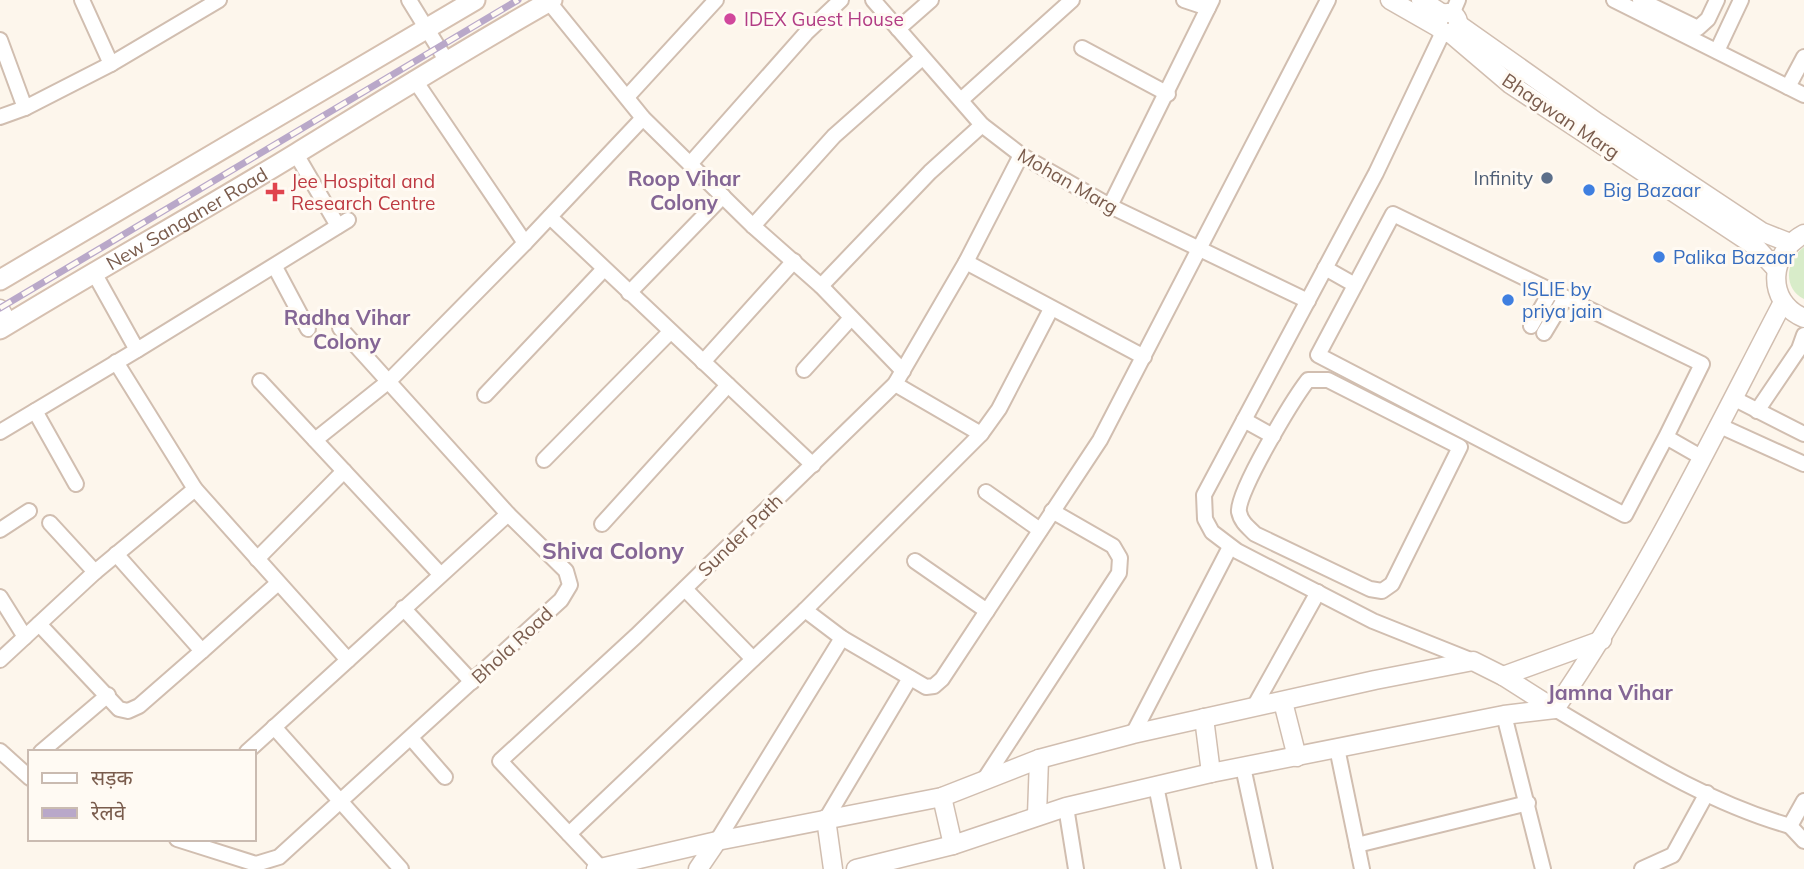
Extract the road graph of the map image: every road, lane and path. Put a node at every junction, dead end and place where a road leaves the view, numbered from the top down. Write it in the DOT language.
graph roads {
  1 [pos="82,0"];
  2 [pos="219,0"];
  3 [pos="410,0"];
  4 [pos="475,0"];
  5 [pos="716,0"];
  6 [pos="841,0"];
  7 [pos="873,0"];
  8 [pos="931,0"];
  9 [pos="1072,0"];
  10 [pos="1184,0"];
  11 [pos="1328,0"];
  12 [pos="1390,0"];
  13 [pos="1421,0"];
  14 [pos="1614,0"];
  15 [pos="1640,0"];
  16 [pos="1717,0"];
  17 [pos="1741,0"];
  18 [pos="551,1"];
  19 [pos="1210,4"];
  20 [pos="1449,21"];
  21 [pos="426,29"];
  22 [pos="898,29"];
  23 [pos="0,40"];
  24 [pos="1082,48"];
  25 [pos="1717,51"];
  26 [pos="1804,57"];
  27 [pos="922,58"];
  28 [pos="446,60"];
  29 [pos="111,64"];
  30 [pos="414,79"];
  31 [pos="1788,87"];
  32 [pos="1168,94"];
  33 [pos="1804,95"];
  34 [pos="627,97"];
  35 [pos="961,100"];
  36 [pos="24,108"];
  37 [pos="0,117"];
  38 [pos="643,118"];
  39 [pos="982,125"];
  40 [pos="296,153"];
  41 [pos="1021,155"];
  42 [pos="690,164"];
  43 [pos="723,196"];
  44 [pos="1110,206"];
  45 [pos="550,217"];
  46 [pos="753,226"];
  47 [pos="1797,238"];
  48 [pos="525,243"];
  49 [pos="1197,250"];
  50 [pos="794,261"];
  51 [pos="966,262"];
  52 [pos="275,267"];
  53 [pos="1325,268"];
  54 [pos="1776,269"];
  55 [pos="603,270"];
  56 [pos="93,271"];
  57 [pos="0,280"];
  58 [pos="1355,285"];
  59 [pos="821,286"];
  60 [pos="1551,291"];
  61 [pos="629,293"];
  62 [pos="1565,298"];
  63 [pos="1308,300"];
  64 [pos="1783,302"];
  65 [pos="1051,309"];
  66 [pos="852,318"];
  67 [pos="1804,318"];
  68 [pos="3,321"];
  69 [pos="340,328"];
  70 [pos="308,329"];
  71 [pos="670,332"];
  72 [pos="1802,344"];
  73 [pos="137,350"];
  74 [pos="1143,357"];
  75 [pos="117,362"];
  76 [pos="703,362"];
  77 [pos="804,370"];
  78 [pos="899,377"];
  79 [pos="260,381"];
  80 [pos="389,381"];
  81 [pos="728,385"];
  82 [pos="485,395"];
  83 [pos="1733,398"];
  84 [pos="35,411"];
  85 [pos="1757,411"];
  86 [pos="1244,420"];
  87 [pos="1718,425"];
  88 [pos="0,432"];
  89 [pos="981,434"];
  90 [pos="1804,435"];
  91 [pos="1273,436"];
  92 [pos="1666,437"];
  93 [pos="315,440"];
  94 [pos="1701,457"];
  95 [pos="544,460"];
  96 [pos="1804,464"];
  97 [pos="813,465"];
  98 [pos="344,471"];
  99 [pos="76,484"];
  100 [pos="195,489"];
  101 [pos="986,492"];
  102 [pos="29,511"];
  103 [pos="1052,511"];
  104 [pos="508,513"];
  105 [pos="50,523"];
  106 [pos="602,524"];
  107 [pos="0,530"];
  108 [pos="1040,530"];
  109 [pos="1230,547"];
  110 [pos="116,554"];
  111 [pos="257,559"];
  112 [pos="915,561"];
  113 [pos="95,572"];
  114 [pos="440,574"];
  115 [pos="278,583"];
  116 [pos="685,589"];
  117 [pos="1318,593"];
  118 [pos="0,597"];
  119 [pos="403,608"];
  120 [pos="805,610"];
  121 [pos="987,611"];
  122 [pos="39,624"];
  123 [pos="24,637"];
  124 [pos="842,638"];
  125 [pos="1602,640"];
  126 [pos="202,652"];
  127 [pos="753,659"];
  128 [pos="0,660"];
  129 [pos="348,660"];
  130 [pos="1473,662"];
  131 [pos="1503,676"];
  132 [pos="910,678"];
  133 [pos="472,682"];
  134 [pos="108,695"];
  135 [pos="1283,702"];
  136 [pos="1254,708"];
  137 [pos="1555,709"];
  138 [pos="1504,715"];
  139 [pos="1204,718"];
  140 [pos="274,727"];
  141 [pos="1133,734"];
  142 [pos="411,738"];
  143 [pos="1337,748"];
  144 [pos="43,750"];
  145 [pos="249,750"];
  146 [pos="0,751"];
  147 [pos="1297,757"];
  148 [pos="1039,758"];
  149 [pos="1244,767"];
  150 [pos="26,770"];
  151 [pos="1211,774"];
  152 [pos="444,777"];
  153 [pos="984,780"];
  154 [pos="1156,786"];
  155 [pos="1707,793"];
  156 [pos="942,797"];
  157 [pos="340,801"];
  158 [pos="1804,801"];
  159 [pos="1528,803"];
  160 [pos="1066,807"];
  161 [pos="1037,815"];
  162 [pos="826,819"];
  163 [pos="1790,826"];
  164 [pos="569,834"];
  165 [pos="183,841"];
  166 [pos="717,841"];
  167 [pos="1804,841"];
  168 [pos="953,845"];
  169 [pos="1357,845"];
  170 [pos="282,863"];
  171 [pos="903,863"];
  172 [pos="401,869"];
  173 [pos="599,869"];
  174 [pos="698,869"];
  175 [pos="833,869"];
  176 [pos="856,869"];
  177 [pos="1076,869"];
  178 [pos="1173,869"];
  179 [pos="1265,869"];
  180 [pos="1362,869"];
  181 [pos="1543,869"];
  182 [pos="1642,869"];
  1 -- 29 [label="street"];
  2 -- 29 [label="street"];
  3 -- 21 [label="street"];
  4 -- 21 [label="main road"];
  5 -- 34 [label="street"];
  6 -- 42 [label="street"];
  7 -- 22 [label="street, Mohan Marg"];
  8 -- 22 [label="street"];
  9 -- 35 [label="street"];
  10 -- 19 [label="street"];
  11 -- 49 [label="street"];
  12 -- 20 [label="street, Bhagwan Marg"];
  13 -- 20 [label="street, Bhagwan Marg"];
  14 -- 25 [label="street"];
  15 -- 16 [label="street"];
  17 -- 25 [label="street"];
  18 -- 28 [label="main road, New Sanganer Road"];
  18 -- 34 [label="street"];
  19 -- 32 [label="street"];
  20 -- 47 [label="street, Bhagwan Marg"];
  20 -- 53 [label="street"];
  20 -- 54 [label="street, Bhagwan Marg"];
  21 -- 28 [label="street"];
  21 -- 57 [label="main road"];
  22 -- 27 [label="street, Mohan Marg"];
  23 -- 36 [label="street"];
  24 -- 32 [label="street"];
  25 -- 31 [label="street"];
  26 -- 31 [label="street"];
  27 -- 35 [label="street, Mohan Marg"];
  27 -- 46 [label="street"];
  28 -- 30 [label="main road, New Sanganer Road"];
  29 -- 36 [label="street"];
  30 -- 40 [label="main road, New Sanganer Road"];
  30 -- 48 [label="street"];
  31 -- 33 [label="street"];
  32 -- 44 [label="street"];
  34 -- 38 [label="street"];
  35 -- 39 [label="street, Mohan Marg"];
  36 -- 37 [label="street"];
  38 -- 42 [label="street"];
  38 -- 45 [label="street"];
  39 -- 41 [label="street, Mohan Marg"];
  39 -- 59 [label="street"];
  40 -- 52 [label="street"];
  40 -- 56 [label="main road, New Sanganer Road"];
  41 -- 44 [label="street, Mohan Marg"];
  41 -- 51 [label="street, Sunder Path"];
  42 -- 43 [label="street"];
  43 -- 46 [label="street"];
  43 -- 61 [label="street"];
  44 -- 49 [label="street, Mohan Marg"];
  45 -- 48 [label="street"];
  45 -- 55 [label="street"];
  46 -- 50 [label="street"];
  47 -- 54 [label="street"];
  48 -- 80 [label="street"];
  49 -- 63 [label="street, Mohan Marg"];
  49 -- 74 [label="street"];
  50 -- 59 [label="street"];
  50 -- 76 [label="street"];
  51 -- 65 [label="street"];
  51 -- 78 [label="street, Sunder Path"];
  52 -- 70 [label="street"];
  52 -- 73 [label="street"];
  53 -- 58 [label="street"];
  53 -- 63 [label="street"];
  54 -- 64 [label="street"];
  55 -- 61 [label="street"];
  55 -- 82 [label="street"];
  56 -- 68 [label="main road, New Sanganer Road"];
  56 -- 73 [label="street"];
  58 -- 60 [label="street"];
  58 -- 92 [label="street"];
  59 -- 66 [label="street"];
  60 -- 62 [label="street"];
  60 -- 62 [label="street"];
  61 -- 71 [label="street"];
  62 -- 92 [label="street"];
  63 -- 86 [label="street"];
  64 -- 67 [label="street"];
  64 -- 83 [label="street"];
  65 -- 74 [label="street"];
  65 -- 89 [label="street"];
  66 -- 77 [label="street"];
  66 -- 78 [label="street"];
  69 -- 80 [label="street, Bhola Road"];
  71 -- 76 [label="street"];
  71 -- 95 [label="street"];
  72 -- 85 [label="street"];
  73 -- 75 [label="street"];
  74 -- 103 [label="street"];
  75 -- 84 [label="street"];
  75 -- 100 [label="street"];
  76 -- 81 [label="street"];
  78 -- 89 [label="street"];
  78 -- 97 [label="street, Sunder Path"];
  79 -- 93 [label="street"];
  80 -- 93 [label="street"];
  80 -- 104 [label="street, Bhola Road"];
  81 -- 97 [label="street"];
  81 -- 106 [label="street"];
  83 -- 85 [label="street"];
  83 -- 87 [label="street"];
  84 -- 88 [label="street"];
  84 -- 99 [label="street"];
  85 -- 90 [label="street"];
  86 -- 91 [label="street"];
  86 -- 109 [label="street"];
  87 -- 94 [label="street"];
  87 -- 96 [label="street"];
  89 -- 120 [label="street"];
  91 -- 91 [label="street"];
  92 -- 94 [label="street"];
  93 -- 98 [label="street"];
  94 -- 125 [label="street"];
  97 -- 116 [label="street, Sunder Path"];
  98 -- 111 [label="street"];
  98 -- 114 [label="street"];
  100 -- 110 [label="street"];
  100 -- 111 [label="street"];
  101 -- 108 [label="street"];
  102 -- 107 [label="street"];
  103 -- 108 [label="street"];
  103 -- 153 [label="street"];
  104 -- 114 [label="street"];
  104 -- 133 [label="street, Bhola Road"];
  105 -- 113 [label="street"];
  108 -- 121 [label="street"];
  109 -- 117 [label="street"];
  109 -- 141 [label="street"];
  110 -- 113 [label="street"];
  110 -- 126 [label="street"];
  111 -- 115 [label="street"];
  112 -- 121 [label="street"];
  113 -- 122 [label="street"];
  114 -- 119 [label="street"];
  115 -- 126 [label="street"];
  115 -- 129 [label="street"];
  116 -- 127 [label="street"];
  116 -- 164 [label="street, Sunder Path"];
  117 -- 130 [label="street"];
  117 -- 136 [label="street"];
  118 -- 123 [label="street"];
  119 -- 129 [label="street"];
  119 -- 133 [label="street"];
  120 -- 124 [label="street"];
  120 -- 127 [label="street"];
  121 -- 132 [label="street"];
  122 -- 123 [label="street"];
  122 -- 134 [label="street"];
  123 -- 128 [label="street"];
  124 -- 132 [label="street"];
  124 -- 166 [label="street"];
  125 -- 131 [label="street"];
  125 -- 137 [label="street"];
  126 -- 134 [label="street"];
  127 -- 164 [label="street"];
  129 -- 140 [label="street"];
  130 -- 131 [label="street"];
  130 -- 135 [label="street"];
  131 -- 137 [label="street"];
  132 -- 162 [label="street"];
  133 -- 142 [label="street, Bhola Road"];
  134 -- 144 [label="street"];
  135 -- 136 [label="street"];
  135 -- 147 [label="street"];
  136 -- 139 [label="street"];
  137 -- 138 [label="street"];
  137 -- 155 [label="street"];
  138 -- 143 [label="street"];
  138 -- 159 [label="street"];
  139 -- 141 [label="street"];
  139 -- 151 [label="street"];
  140 -- 145 [label="street"];
  140 -- 157 [label="street"];
  141 -- 148 [label="street"];
  142 -- 152 [label="street"];
  142 -- 157 [label="street, Bhola Road"];
  143 -- 147 [label="street"];
  143 -- 169 [label="street"];
  146 -- 150 [label="street"];
  147 -- 149 [label="street"];
  148 -- 153 [label="street"];
  148 -- 161 [label="street"];
  149 -- 151 [label="street"];
  149 -- 179 [label="street"];
  151 -- 154 [label="street"];
  153 -- 156 [label="street"];
  154 -- 160 [label="street"];
  154 -- 178 [label="street"];
  155 -- 163 [label="street"];
  155 -- 182 [label="street"];
  156 -- 162 [label="street"];
  156 -- 168 [label="street"];
  157 -- 170 [label="street, Bhola Road"];
  157 -- 172 [label="street"];
  158 -- 163 [label="street"];
  159 -- 169 [label="street"];
  159 -- 181 [label="street"];
  160 -- 161 [label="street"];
  160 -- 177 [label="street"];
  161 -- 168 [label="street"];
  162 -- 166 [label="street"];
  162 -- 175 [label="street"];
  163 -- 167 [label="street"];
  164 -- 173 [label="street, Sunder Path"];
  165 -- 170 [label="street"];
  166 -- 173 [label="street"];
  166 -- 174 [label="street"];
  168 -- 171 [label="street"];
  169 -- 180 [label="street"];
  171 -- 176 [label="street"];
}
